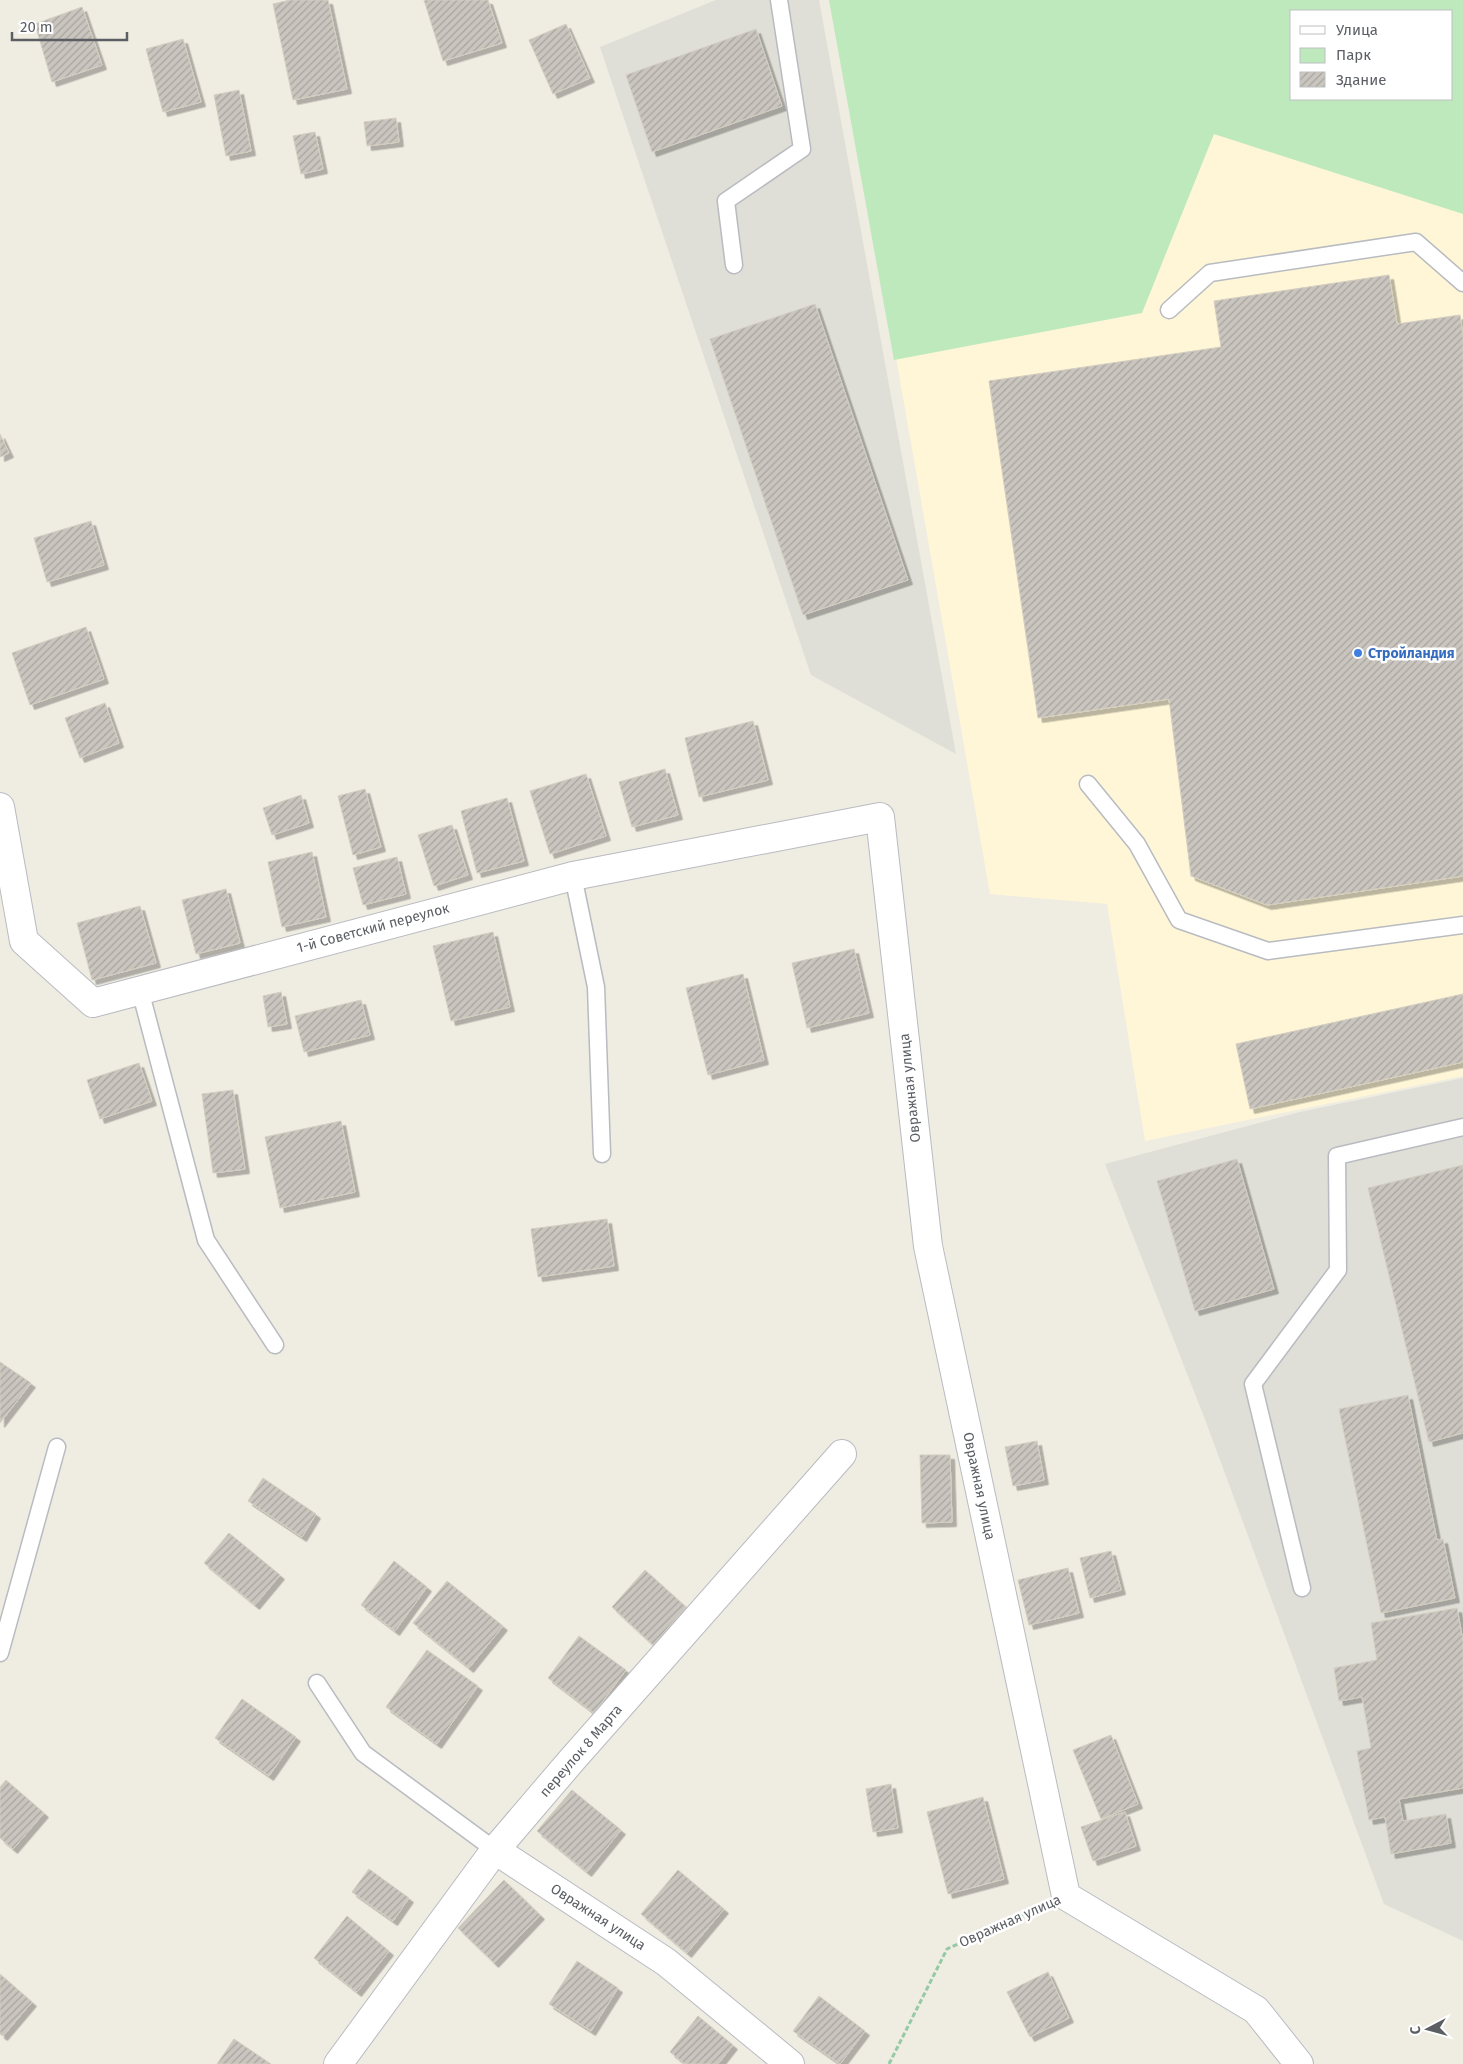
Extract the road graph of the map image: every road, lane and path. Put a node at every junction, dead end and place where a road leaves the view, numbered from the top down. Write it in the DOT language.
graph roads {
  1 [pos="779,0"];
  2 [pos="734,265"];
  3 [pos="1463,283"];
  4 [pos="1169,310"];
  5 [pos="1088,784"];
  6 [pos="0,807"];
  7 [pos="880,817"];
  8 [pos="573,876"];
  9 [pos="1463,925"];
  10 [pos="140,990"];
  11 [pos="1463,1127"];
  12 [pos="602,1154"];
  13 [pos="275,1345"];
  14 [pos="57,1448"];
  15 [pos="842,1454"];
  16 [pos="1302,1588"];
  17 [pos="0,1653"];
  18 [pos="318,1683"];
  19 [pos="496,1850"];
  20 [pos="1066,1896"];
  21 [pos="338,2064"];
  22 [pos="790,2064"];
  23 [pos="889,2064"];
  24 [pos="1299,2064"];
  1 -- 2 [label="lane"];
  3 -- 4 [label="lane"];
  5 -- 9 [label="lane"];
  6 -- 10 [label="street, 1-й Советский переулок"];
  7 -- 8 [label="street, 1-й Советский переулок"];
  7 -- 20 [label="street, Овражная улица"];
  8 -- 10 [label="street, 1-й Советский переулок"];
  8 -- 12 [label="lane"];
  10 -- 13 [label="lane"];
  11 -- 16 [label="lane"];
  14 -- 17 [label="lane"];
  15 -- 19 [label="street, переулок 8 Марта"];
  18 -- 19 [label="lane"];
  19 -- 21 [label="street, переулок 8 Марта"];
  19 -- 22 [label="street, Овражная улица"];
  20 -- 23 [label="path, Овражная улица"];
  20 -- 24 [label="street"];
}
